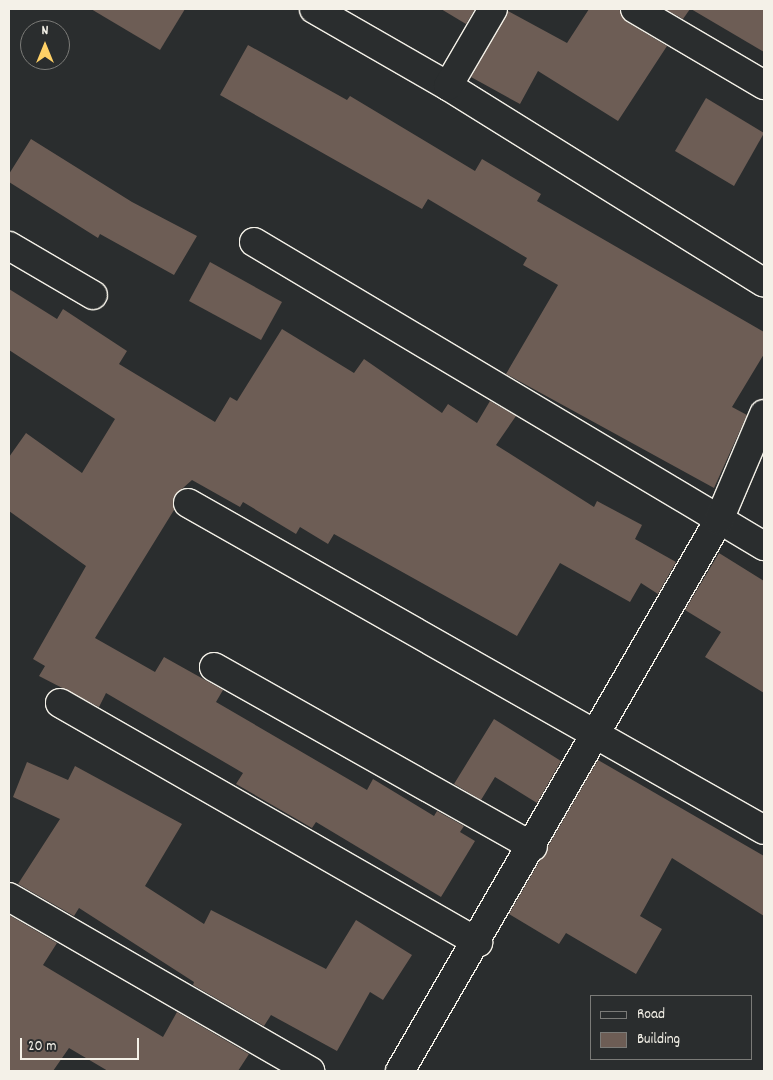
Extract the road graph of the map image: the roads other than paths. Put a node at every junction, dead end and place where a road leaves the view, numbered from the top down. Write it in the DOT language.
graph roads {
  1 [pos="314,9"];
  2 [pos="493,9"];
  3 [pos="635,9"];
  4 [pos="448,86"];
  5 [pos="764,86"];
  6 [pos="254,242"];
  7 [pos="9,246"];
  8 [pos="764,283"];
  9 [pos="94,295"];
  10 [pos="764,414"];
  11 [pos="188,503"];
  12 [pos="719,520"];
  13 [pos="764,546"];
  14 [pos="214,667"];
  15 [pos="60,703"];
  16 [pos="597,735"];
  17 [pos="764,830"];
  18 [pos="533,847"];
  19 [pos="9,897"];
  20 [pos="478,942"];
  21 [pos="310,1071"];
  22 [pos="400,1071"];
  1 -- 4 [label="street"];
  2 -- 4 [label="street"];
  3 -- 5 [label="street"];
  4 -- 8 [label="street"];
  6 -- 12 [label="street"];
  7 -- 9 [label="street"];
  10 -- 12 [label="street"];
  11 -- 16 [label="street"];
  12 -- 13 [label="street"];
  12 -- 16 [label="street"];
  14 -- 18 [label="street"];
  15 -- 20 [label="street"];
  16 -- 17 [label="street"];
  16 -- 18 [label="street"];
  18 -- 20 [label="street"];
  19 -- 21 [label="street"];
  20 -- 22 [label="street"];
}
